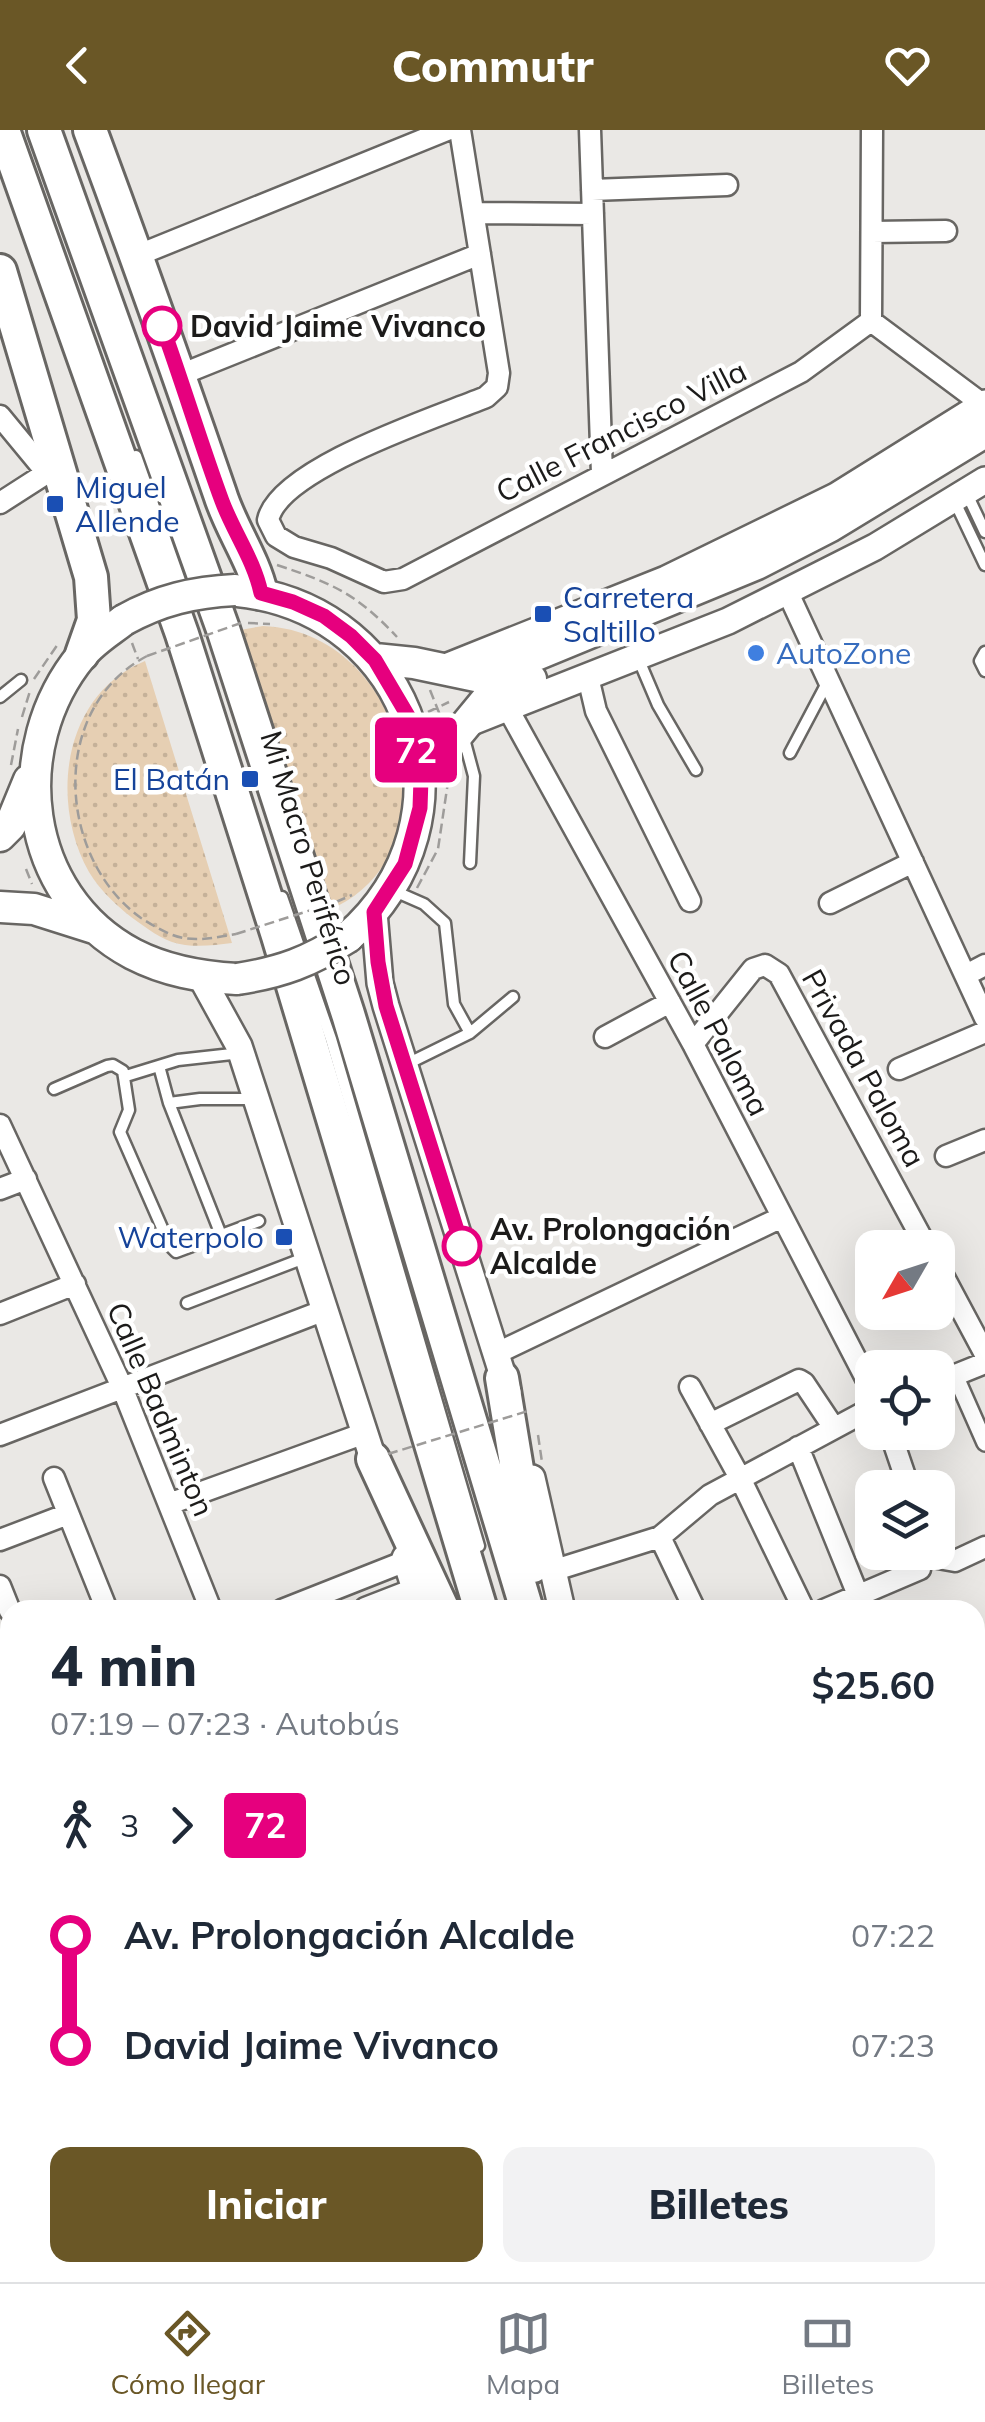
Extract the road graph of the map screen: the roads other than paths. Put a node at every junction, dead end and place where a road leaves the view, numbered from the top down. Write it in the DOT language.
graph roads {
  1 [pos="3,130"];
  2 [pos="32,130"];
  3 [pos="44,130"];
  4 [pos="90,130"];
  5 [pos="447,130"];
  6 [pos="460,130"];
  7 [pos="590,130"];
  8 [pos="872,130"];
  9 [pos="727,185"];
  10 [pos="592,190"];
  11 [pos="474,213"];
  12 [pos="594,214"];
  13 [pos="946,231"];
  14 [pos="872,232"];
  15 [pos="480,254"];
  16 [pos="136,256"];
  17 [pos="0,271"];
  18 [pos="872,321"];
  19 [pos="180,375"];
  20 [pos="984,412"];
  21 [pos="0,416"];
  22 [pos="131,442"];
  23 [pos="985,454"];
  24 [pos="52,469"];
  25 [pos="602,474"];
  26 [pos="969,491"];
  27 [pos="0,503"];
  28 [pos="985,532"];
  29 [pos="985,565"];
  30 [pos="248,592"];
  31 [pos="788,593"];
  32 [pos="188,606"];
  33 [pos="985,652"];
  34 [pos="82,654"];
  35 [pos="638,658"];
  36 [pos="375,660"];
  37 [pos="985,672"];
  38 [pos="588,677"];
  39 [pos="20,680"];
  40 [pos="829,681"];
  41 [pos="0,697"];
  42 [pos="507,707"];
  43 [pos="457,734"];
  44 [pos="790,753"];
  45 [pos="34,768"];
  46 [pos="696,770"];
  47 [pos="421,779"];
  48 [pos="0,836"];
  49 [pos="913,862"];
  50 [pos="470,863"];
  51 [pos="276,878"];
  52 [pos="292,886"];
  53 [pos="384,897"];
  54 [pos="690,901"];
  55 [pos="830,904"];
  56 [pos="298,905"];
  57 [pos="0,907"];
  58 [pos="99,930"];
  59 [pos="976,970"];
  60 [pos="201,977"];
  61 [pos="513,997"];
  62 [pos="670,1002"];
  63 [pos="985,1018"];
  64 [pos="985,1032"];
  65 [pos="470,1033"];
  66 [pos="604,1036"];
  67 [pos="693,1044"];
  68 [pos="241,1053"];
  69 [pos="405,1065"];
  70 [pos="160,1066"];
  71 [pos="898,1069"];
  72 [pos="126,1076"];
  73 [pos="54,1089"];
  74 [pos="257,1099"];
  75 [pos="169,1103"];
  76 [pos="0,1125"];
  77 [pos="985,1140"];
  78 [pos="946,1156"];
  79 [pos="26,1179"];
  80 [pos="0,1188"];
  81 [pos="782,1216"];
  82 [pos="259,1221"];
  83 [pos="918,1230"];
  84 [pos="221,1235"];
  85 [pos="308,1257"];
  86 [pos="75,1284"];
  87 [pos="955,1298"];
  88 [pos="187,1304"];
  89 [pos="325,1310"];
  90 [pos="0,1314"];
  91 [pos="985,1354"];
  92 [pos="855,1357"];
  93 [pos="985,1363"];
  94 [pos="499,1366"];
  95 [pos="955,1375"];
  96 [pos="122,1387"];
  97 [pos="690,1387"];
  98 [pos="955,1394"];
  99 [pos="855,1417"];
  100 [pos="710,1424"];
  101 [pos="834,1428"];
  102 [pos="0,1436"];
  103 [pos="985,1443"];
  104 [pos="798,1447"];
  105 [pos="375,1449"];
  106 [pos="54,1478"];
  107 [pos="740,1478"];
  108 [pos="169,1504"];
  109 [pos="68,1514"];
  110 [pos="660,1536"];
  111 [pos="490,1539"];
  112 [pos="0,1540"];
  113 [pos="985,1547"];
  114 [pos="480,1553"];
  115 [pos="955,1560"];
  116 [pos="406,1562"];
  117 [pos="555,1570"];
  118 [pos="909,1570"];
  119 [pos="858,1595"];
  120 [pos="102,1600"];
  121 [pos="206,1600"];
  122 [pos="308,1600"];
  123 [pos="419,1600"];
  124 [pos="438,1600"];
  125 [pos="478,1600"];
  126 [pos="524,1600"];
  127 [pos="539,1600"];
  128 [pos="560,1600"];
  129 [pos="689,1600"];
  130 [pos="799,1600"];
  131 [pos="847,1600"];
  1 -- 125 [label="highway"];
  2 -- 52 [label="lane, Mi Macro Periférico"];
  3 -- 126 [label="highway"];
  4 -- 16 [label="highway"];
  5 -- 16 [label="street"];
  6 -- 11 [label="street"];
  7 -- 10 [label="street"];
  8 -- 14 [label="street"];
  9 -- 10 [label="street"];
  10 -- 12 [label="street"];
  11 -- 12 [label="street"];
  11 -- 15 [label="street"];
  12 -- 25 [label="street"];
  13 -- 14 [label="street"];
  14 -- 18 [label="street"];
  15 -- 19 [label="street"];
  15 -- 25 [label="street, Calle Francisco Villa"];
  16 -- 19 [label="highway"];
  17 -- 24 [label="highway"];
  18 -- 20 [label="street"];
  18 -- 25 [label="street, Calle Francisco Villa"];
  19 -- 30 [label="highway"];
  20 -- 36 [label="main road"];
  21 -- 24 [label="street"];
  22 -- 32 [label="lane"];
  23 -- 43 [label="main road"];
  24 -- 27 [label="street"];
  24 -- 34 [label="highway"];
  26 -- 28 [label="lane"];
  26 -- 29 [label="lane"];
  26 -- 31 [label="street"];
  30 -- 34 [label="main road, bridge"];
  30 -- 36 [label="main road"];
  31 -- 35 [label="street"];
  31 -- 40 [label="street"];
  33 -- 37 [label="lane"];
  34 -- 45 [label="main road"];
  35 -- 38 [label="street"];
  35 -- 46 [label="lane"];
  36 -- 47 [label="main road"];
  38 -- 42 [label="street"];
  38 -- 54 [label="street"];
  39 -- 41 [label="lane"];
  40 -- 44 [label="lane"];
  40 -- 49 [label="street"];
  42 -- 43 [label="street"];
  42 -- 62 [label="street, Calle Paloma"];
  43 -- 47 [label="main road"];
  43 -- 50 [label="lane"];
  45 -- 48 [label="main road"];
  45 -- 58 [label="main road"];
  47 -- 53 [label="main road"];
  49 -- 55 [label="street"];
  49 -- 59 [label="street"];
  51 -- 114 [label="lane, Mi Macro Periférico"];
  53 -- 60 [label="main road, bridge"];
  53 -- 65 [label="lane"];
  53 -- 69 [label="street"];
  56 -- 111 [label="lane, Mi Macro Periférico"];
  57 -- 58 [label="main road"];
  58 -- 60 [label="main road"];
  59 -- 63 [label="street"];
  60 -- 68 [label="street"];
  61 -- 65 [label="lane"];
  62 -- 66 [label="street"];
  62 -- 67 [label="street, Calle Paloma"];
  64 -- 71 [label="street"];
  65 -- 69 [label="lane"];
  67 -- 81 [label="street, Calle Paloma"];
  67 -- 83 [label="street, Privada Paloma"];
  68 -- 70 [label="lane"];
  68 -- 74 [label="street"];
  69 -- 94 [label="street"];
  70 -- 72 [label="lane"];
  70 -- 75 [label="lane"];
  72 -- 73 [label="lane"];
  72 -- 84 [label="lane"];
  74 -- 75 [label="lane"];
  74 -- 85 [label="street"];
  75 -- 84 [label="lane"];
  76 -- 79 [label="street, Calle Badminton"];
  77 -- 78 [label="street"];
  79 -- 80 [label="street"];
  79 -- 86 [label="street, Calle Badminton"];
  81 -- 92 [label="street, Calle Paloma"];
  81 -- 94 [label="street"];
  82 -- 84 [label="lane"];
  85 -- 88 [label="lane"];
  85 -- 89 [label="street"];
  86 -- 90 [label="street"];
  86 -- 96 [label="street, Calle Badminton"];
  87 -- 91 [label="street"];
  89 -- 96 [label="street"];
  89 -- 105 [label="street"];
  93 -- 95 [label="street"];
  94 -- 117 [label="street"];
  94 -- 127 [label="highway"];
  96 -- 102 [label="street"];
  96 -- 108 [label="street, Calle Badminton"];
  97 -- 100 [label="street"];
  98 -- 103 [label="street"];
  99 -- 101 [label="street"];
  100 -- 101 [label="street"];
  100 -- 107 [label="street"];
  101 -- 104 [label="street"];
  104 -- 107 [label="street"];
  104 -- 119 [label="street"];
  105 -- 108 [label="street"];
  105 -- 116 [label="street"];
  105 -- 124 [label="highway"];
  106 -- 109 [label="street"];
  107 -- 110 [label="street"];
  107 -- 130 [label="street"];
  108 -- 121 [label="street, Calle Badminton"];
  109 -- 112 [label="street"];
  109 -- 120 [label="street"];
  110 -- 117 [label="street"];
  110 -- 129 [label="street"];
  113 -- 115 [label="street"];
  116 -- 122 [label="street"];
  116 -- 123 [label="street"];
  117 -- 128 [label="street"];
  118 -- 119 [label="street"];
  119 -- 131 [label="street"];
}
